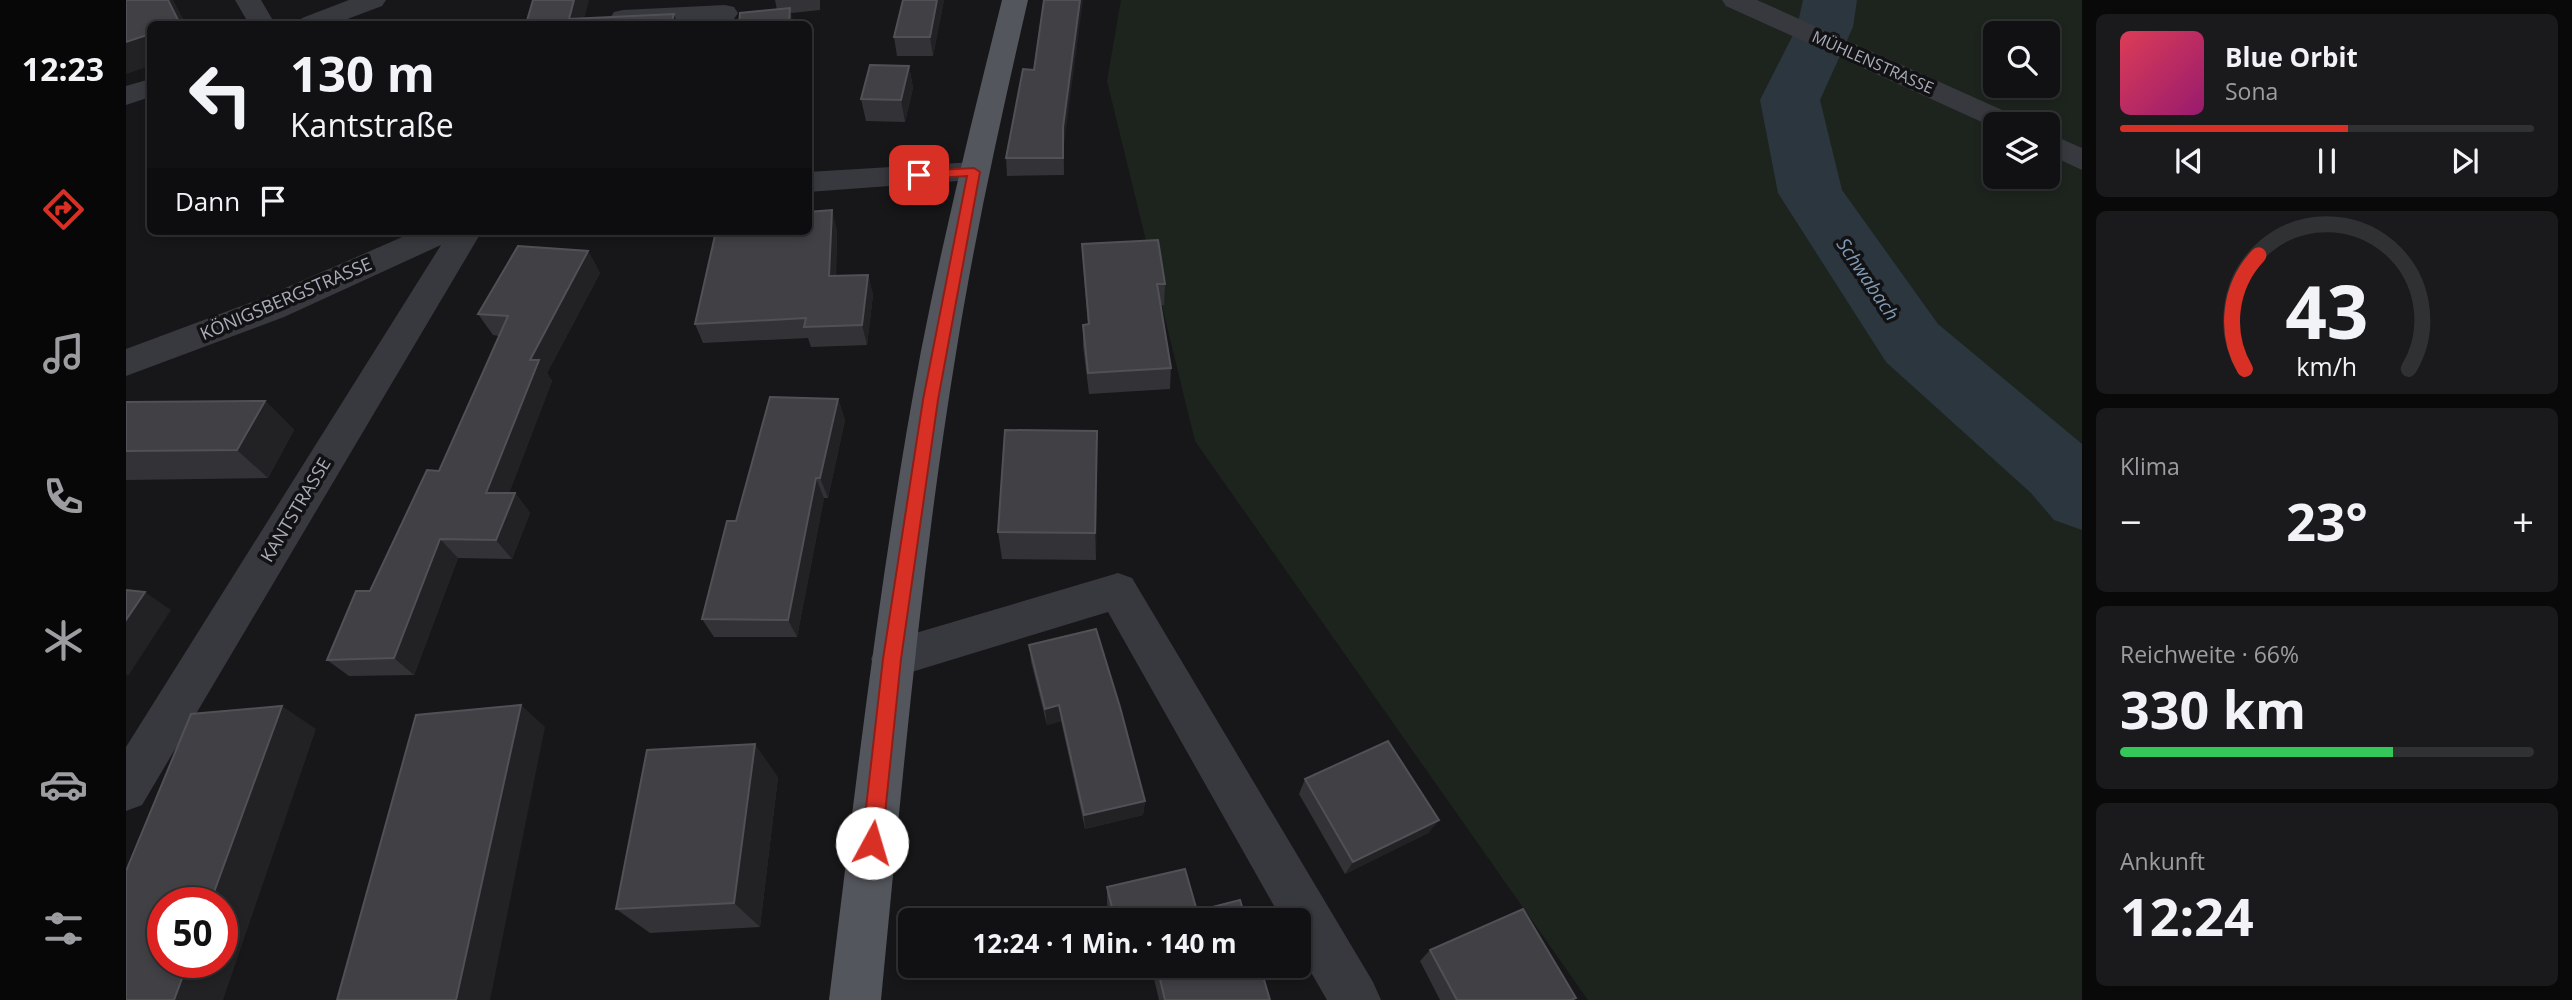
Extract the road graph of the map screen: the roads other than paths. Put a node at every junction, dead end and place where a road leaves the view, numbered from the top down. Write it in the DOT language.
graph roads {
  1 [pos="248,0"];
  2 [pos="373,0"];
  3 [pos="1015,0"];
  4 [pos="1735,0"];
  5 [pos="725,12"];
  6 [pos="615,18"];
  7 [pos="260,21"];
  8 [pos="319,21"];
  9 [pos="147,88"];
  10 [pos="126,96"];
  11 [pos="1983,112"];
  12 [pos="2060,148"];
  13 [pos="2082,160"];
  14 [pos="974,172"];
  15 [pos="812,182"];
  16 [pos="435,235"];
  17 [pos="464,235"];
  18 [pos="126,363"];
  19 [pos="892,659"];
  20 [pos="126,789"];
  21 [pos="855,1000"];
  22 [pos="1355,1000"];
  1 -- 7 [label="street"];
  2 -- 8 [label="street"];
  3 -- 14 [label="main road"];
  4 -- 11 [label="street, MÜHLENSTRASSE"];
  5 -- 6 [label="street"];
  9 -- 10 [label="street"];
  12 -- 13 [label="street"];
  14 -- 15 [label="street"];
  14 -- 19 [label="main road"];
  16 -- 18 [label="street, KÖNIGSBERGSTRASSE"];
  17 -- 20 [label="street, KANTSTRASSE"];
  19 -- 21 [label="main road"];
  19 -- 22 [label="street"];
}
